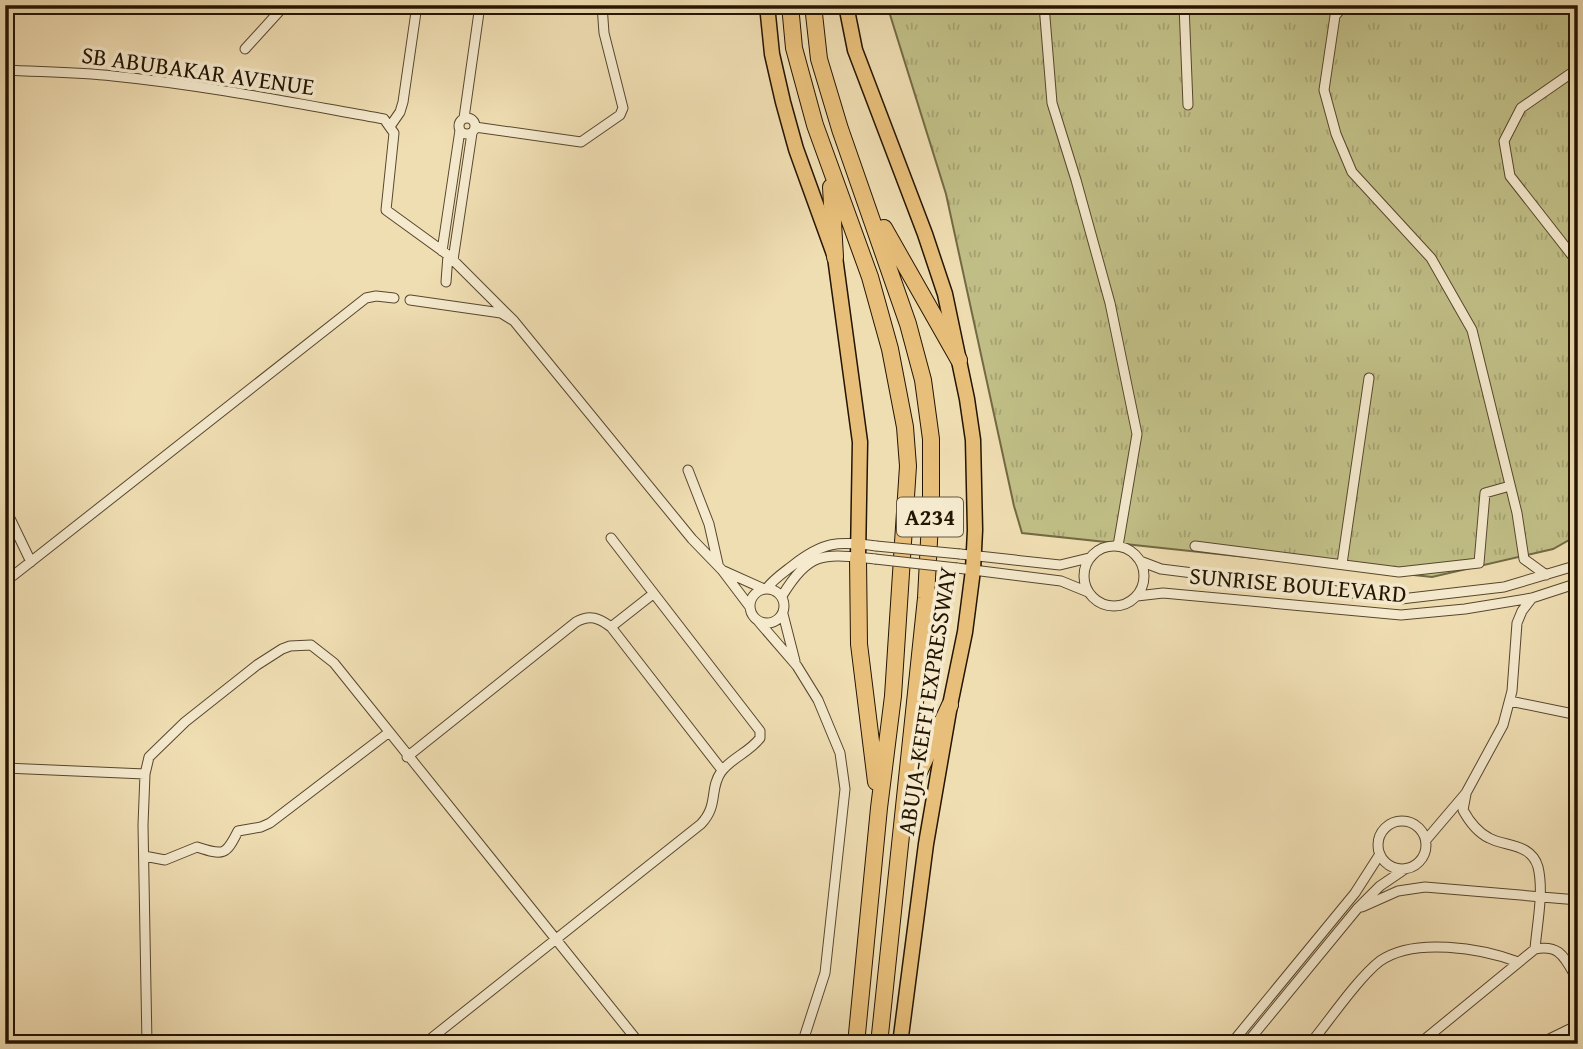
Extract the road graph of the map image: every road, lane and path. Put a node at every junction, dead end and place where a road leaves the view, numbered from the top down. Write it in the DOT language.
graph roads {
  1 [pos="285,5"];
  2 [pos="417,5"];
  3 [pos="480,5"];
  4 [pos="602,5"];
  5 [pos="766,5"];
  6 [pos="790,5"];
  7 [pos="813,5"];
  8 [pos="846,5"];
  9 [pos="1044,5"];
  10 [pos="1184,5"];
  11 [pos="1344,5"];
  12 [pos="245,49"];
  13 [pos="5,70"];
  14 [pos="1578,75"];
  15 [pos="1188,105"];
  16 [pos="464,118"];
  17 [pos="387,122"];
  18 [pos="460,130"];
  19 [pos="474,130"];
  20 [pos="830,171"];
  21 [pos="862,189"];
  22 [pos="448,255"];
  23 [pos="835,257"];
  24 [pos="1578,263"];
  25 [pos="446,282"];
  26 [pos="394,298"];
  27 [pos="410,300"];
  28 [pos="514,321"];
  29 [pos="958,360"];
  30 [pos="1369,377"];
  31 [pos="688,470"];
  32 [pos="1510,486"];
  33 [pos="5,508"];
  34 [pos="611,538"];
  35 [pos="1118,546"];
  36 [pos="1195,546"];
  37 [pos="864,554"];
  38 [pos="1089,558"];
  39 [pos="969,560"];
  40 [pos="1140,561"];
  41 [pos="31,562"];
  42 [pos="1342,564"];
  43 [pos="1578,565"];
  44 [pos="720,568"];
  45 [pos="1546,575"];
  46 [pos="5,582"];
  47 [pos="1578,583"];
  48 [pos="766,589"];
  49 [pos="1088,592"];
  50 [pos="653,594"];
  51 [pos="782,596"];
  52 [pos="1137,596"];
  53 [pos="1532,598"];
  54 [pos="750,607"];
  55 [pos="783,614"];
  56 [pos="759,622"];
  57 [pos="611,627"];
  58 [pos="797,666"];
  59 [pos="1510,701"];
  60 [pos="950,705"];
  61 [pos="1578,715"];
  62 [pos="388,733"];
  63 [pos="1578,751"];
  64 [pos="407,757"];
  65 [pos="1578,767"];
  66 [pos="5,768"];
  67 [pos="722,770"];
  68 [pos="145,774"];
  69 [pos="1466,793"];
  70 [pos="906,798"];
  71 [pos="879,808"];
  72 [pos="1426,840"];
  73 [pos="1380,854"];
  74 [pos="144,856"];
  75 [pos="1405,869"];
  76 [pos="1539,897"];
  77 [pos="1578,900"];
  78 [pos="1357,909"];
  79 [pos="554,940"];
  80 [pos="1535,949"];
  81 [pos="1518,962"];
  82 [pos="1573,972"];
  83 [pos="1578,1026"];
  84 [pos="147,1044"];
  85 [pos="424,1044"];
  86 [pos="640,1044"];
  87 [pos="802,1044"];
  88 [pos="856,1044"];
  89 [pos="879,1044"];
  90 [pos="900,1044"];
  91 [pos="1231,1044"];
  92 [pos="1246,1044"];
  93 [pos="1310,1044"];
  94 [pos="1419,1044"];
  95 [pos="1539,1044"];
  1 -- 12 [label="street"];
  2 -- 17 [label="street"];
  3 -- 16 [label="street"];
  4 -- 19 [label="street"];
  5 -- 23 [label="highway"];
  6 -- 20 [label="highway, ABUJA-KEFFI EXPRESSWAY / A234"];
  7 -- 21 [label="highway, ABUJA-KEFFI EXPRESSWAY / A234"];
  8 -- 29 [label="highway, ABUJA-KEFFI EXPRESSWAY"];
  9 -- 35 [label="street"];
  10 -- 15 [label="street"];
  11 -- 32 [label="street"];
  13 -- 17 [label="street, SB ABUBAKAR AVENUE"];
  14 -- 24 [label="street"];
  16 -- 18 [label="street"];
  16 -- 19 [label="street"];
  17 -- 22 [label="street"];
  18 -- 19 [label="street"];
  18 -- 22 [label="street"];
  19 -- 22 [label="street"];
  20 -- 23 [label="highway"];
  20 -- 71 [label="highway, ABUJA-KEFFI EXPRESSWAY / A234"];
  21 -- 29 [label="highway"];
  21 -- 70 [label="highway, ABUJA-KEFFI EXPRESSWAY / A234"];
  22 -- 25 [label="street"];
  22 -- 28 [label="street"];
  23 -- 37 [label="highway"];
  26 -- 41 [label="street"];
  27 -- 28 [label="street"];
  28 -- 44 [label="street"];
  29 -- 39 [label="highway, ABUJA-KEFFI EXPRESSWAY"];
  30 -- 42 [label="street"];
  31 -- 44 [label="street"];
  32 -- 42 [label="street"];
  32 -- 45 [label="street"];
  33 -- 41 [label="street"];
  34 -- 50 [label="street"];
  35 -- 38 [label="street"];
  35 -- 40 [label="street"];
  36 -- 42 [label="street"];
  37 -- 39 [label="street, bridge"];
  37 -- 39 [label="street, bridge"];
  37 -- 48 [label="street"];
  37 -- 51 [label="street"];
  37 -- 71 [label="highway"];
  38 -- 39 [label="street"];
  38 -- 49 [label="street"];
  39 -- 49 [label="street"];
  39 -- 60 [label="highway, ABUJA-KEFFI EXPRESSWAY"];
  40 -- 45 [label="street, SUNRISE BOULEVARD"];
  40 -- 52 [label="street"];
  41 -- 46 [label="street"];
  43 -- 45 [label="street, SUNRISE BOULEVARD"];
  44 -- 48 [label="street"];
  44 -- 54 [label="street"];
  47 -- 53 [label="street, SUNRISE BOULEVARD"];
  48 -- 51 [label="street"];
  48 -- 54 [label="street"];
  49 -- 52 [label="street"];
  50 -- 57 [label="street"];
  50 -- 67 [label="street"];
  51 -- 55 [label="street"];
  52 -- 53 [label="street, SUNRISE BOULEVARD"];
  53 -- 59 [label="street"];
  54 -- 56 [label="street"];
  55 -- 56 [label="street"];
  55 -- 58 [label="street"];
  56 -- 58 [label="street"];
  57 -- 64 [label="street"];
  57 -- 67 [label="street"];
  58 -- 87 [label="street"];
  59 -- 61 [label="street"];
  59 -- 69 [label="street"];
  60 -- 70 [label="highway"];
  60 -- 90 [label="highway, ABUJA-KEFFI EXPRESSWAY"];
  62 -- 64 [label="street"];
  62 -- 68 [label="street"];
  62 -- 74 [label="street"];
  63 -- 65 [label="street"];
  64 -- 79 [label="street"];
  66 -- 68 [label="street"];
  67 -- 79 [label="street"];
  68 -- 74 [label="street"];
  69 -- 72 [label="street"];
  69 -- 76 [label="street"];
  70 -- 89 [label="highway, ABUJA-KEFFI EXPRESSWAY / A234"];
  71 -- 88 [label="highway, ABUJA-KEFFI EXPRESSWAY / A234"];
  72 -- 73 [label="street"];
  72 -- 75 [label="street"];
  73 -- 75 [label="street"];
  73 -- 91 [label="street"];
  74 -- 84 [label="street"];
  75 -- 78 [label="street"];
  76 -- 77 [label="street"];
  76 -- 78 [label="street"];
  76 -- 80 [label="street"];
  78 -- 92 [label="street"];
  79 -- 85 [label="street"];
  79 -- 86 [label="street"];
  80 -- 81 [label="street"];
  80 -- 82 [label="street"];
  81 -- 93 [label="street"];
  81 -- 94 [label="street"];
  83 -- 95 [label="street"];
}
